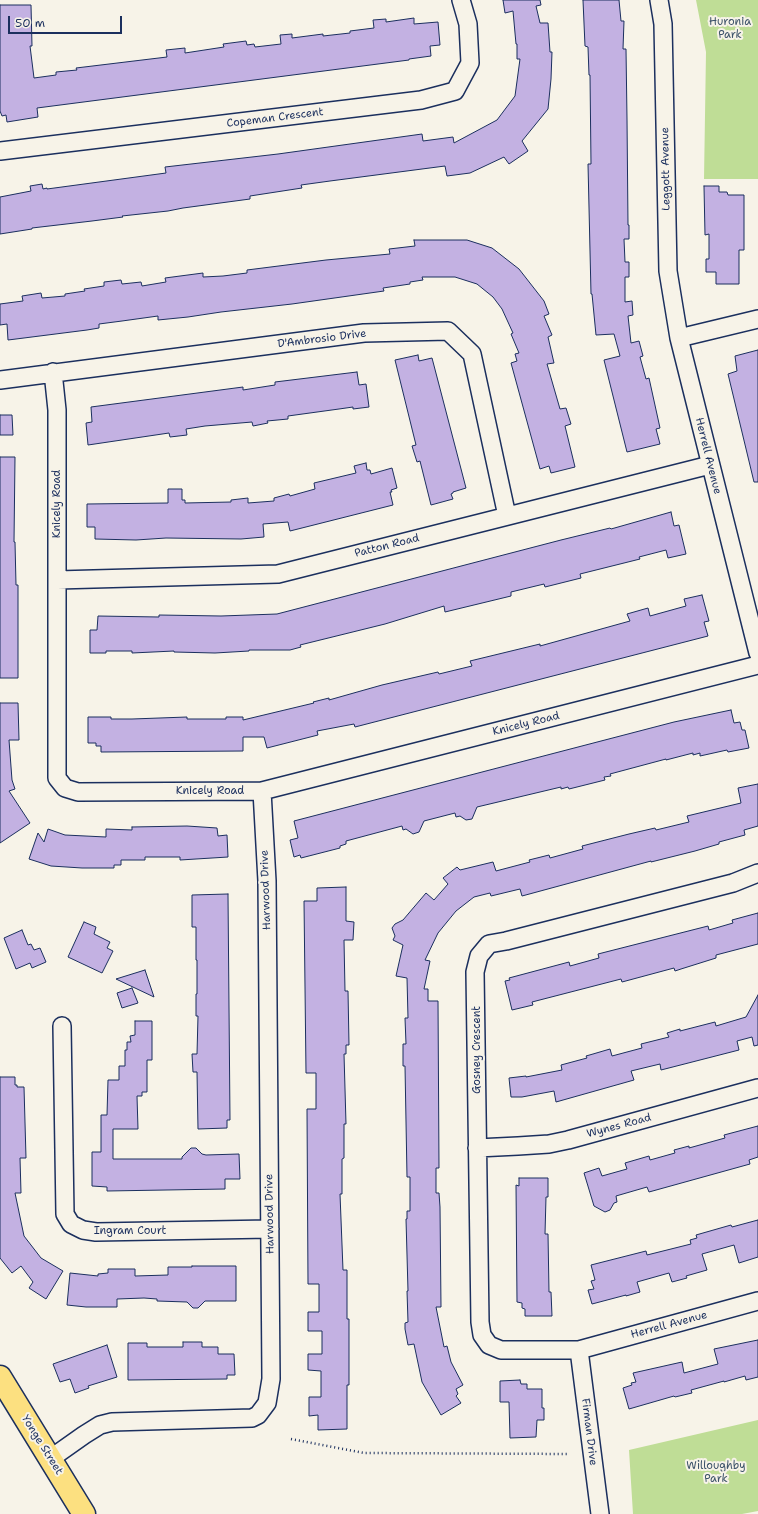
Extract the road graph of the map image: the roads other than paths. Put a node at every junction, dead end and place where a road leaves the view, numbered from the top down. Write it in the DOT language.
graph roads {
  1 [pos="461,0"];
  2 [pos="659,0"];
  3 [pos="0,151"];
  4 [pos="758,320"];
  5 [pos="679,338"];
  6 [pos="53,372"];
  7 [pos="0,380"];
  8 [pos="710,465"];
  9 [pos="507,516"];
  10 [pos="57,580"];
  11 [pos="758,653"];
  12 [pos="758,665"];
  13 [pos="262,791"];
  14 [pos="758,873"];
  15 [pos="62,1026"];
  16 [pos="758,1088"];
  17 [pos="477,1148"];
  18 [pos="270,1229"];
  19 [pos="758,1301"];
  20 [pos="579,1350"];
  21 [pos="0,1377"];
  22 [pos="50,1459"];
  23 [pos="84,1514"];
  24 [pos="600,1514"];
  1 -- 3 [label="street, Copeman Crescent"];
  2 -- 5 [label="street, Leggott Avenue"];
  4 -- 5 [label="street"];
  5 -- 8 [label="street, Herrell Avenue"];
  6 -- 7 [label="street, D'Ambrosio Drive"];
  6 -- 9 [label="street, D'Ambrosio Drive"];
  6 -- 10 [label="street, Knicely Road"];
  8 -- 9 [label="street, Patton Road"];
  8 -- 11 [label="street, Herrell Avenue"];
  9 -- 10 [label="street, Patton Road"];
  10 -- 13 [label="street, Knicely Road"];
  12 -- 13 [label="street, Knicely Road"];
  13 -- 18 [label="street, Harwood Drive"];
  14 -- 17 [label="street, Gosney Crescent"];
  15 -- 18 [label="street, Ingram Court"];
  16 -- 17 [label="street, Wynes Road"];
  17 -- 20 [label="street, Gosney Crescent"];
  18 -- 22 [label="street, Harwood Drive"];
  19 -- 20 [label="street, Herrell Avenue"];
  20 -- 24 [label="street, Firman Drive"];
  21 -- 22 [label="main road, Yonge Street"];
  22 -- 23 [label="main road, Yonge Street"];
}
